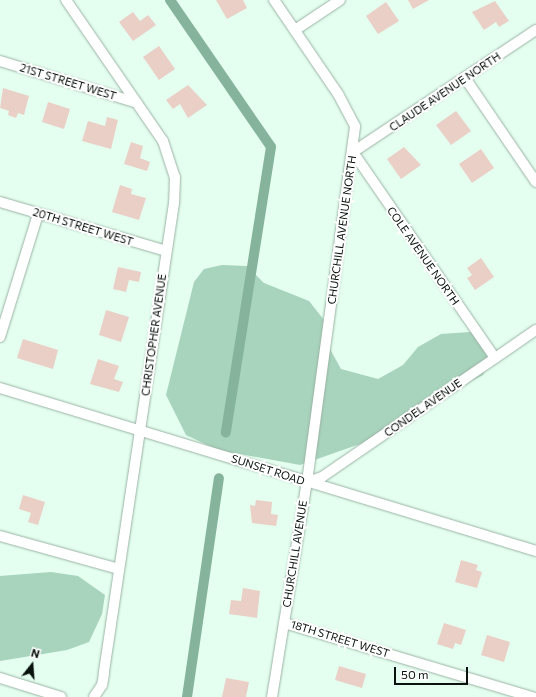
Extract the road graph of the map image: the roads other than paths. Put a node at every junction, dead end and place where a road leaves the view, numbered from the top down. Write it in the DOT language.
graph roads {
  1 [pos="66,0"];
  2 [pos="274,0"];
  3 [pos="340,0"];
  4 [pos="295,30"];
  5 [pos="536,30"];
  6 [pos="0,61"];
  7 [pos="465,78"];
  8 [pos="137,103"];
  9 [pos="353,152"];
  10 [pos="536,182"];
  11 [pos="0,202"];
  12 [pos="38,214"];
  13 [pos="166,251"];
  14 [pos="536,330"];
  15 [pos="0,337"];
  16 [pos="495,358"];
  17 [pos="0,388"];
  18 [pos="140,430"];
  19 [pos="307,482"];
  20 [pos="0,536"];
  21 [pos="536,551"];
  22 [pos="119,569"];
  23 [pos="284,623"];
  24 [pos="0,678"];
  25 [pos="61,697"];
  26 [pos="94,697"];
  27 [pos="272,697"];
  28 [pos="533,697"];
  1 -- 8 [label="street, CHRISTOPHER AVENUE"];
  2 -- 4 [label="street, CHURCHILL AVENUE NORTH"];
  3 -- 4 [label="street"];
  4 -- 9 [label="street, CHURCHILL AVENUE NORTH"];
  5 -- 7 [label="street, CLAUDE AVENUE NORTH"];
  6 -- 8 [label="street, 21ST STREET WEST"];
  7 -- 9 [label="street, CLAUDE AVENUE NORTH"];
  7 -- 10 [label="street"];
  8 -- 13 [label="street, CHRISTOPHER AVENUE"];
  9 -- 16 [label="street, COLE AVENUE NORTH"];
  9 -- 19 [label="street, CHURCHILL AVENUE NORTH"];
  11 -- 12 [label="street, 20TH STREET WEST"];
  12 -- 13 [label="street, 20TH STREET WEST"];
  12 -- 15 [label="street"];
  13 -- 18 [label="street, CHRISTOPHER AVENUE"];
  14 -- 16 [label="street, CONDEL AVENUE"];
  16 -- 19 [label="street, CONDEL AVENUE"];
  17 -- 18 [label="street, SUNSET ROAD"];
  18 -- 19 [label="street, SUNSET ROAD"];
  18 -- 22 [label="street, CHRISTOPHER AVENUE"];
  19 -- 21 [label="street, SUNSET ROAD"];
  19 -- 23 [label="street, CHURCHILL AVENUE"];
  20 -- 22 [label="street"];
  22 -- 26 [label="street, CHRISTOPHER AVENUE"];
  23 -- 27 [label="street, CHURCHILL AVENUE"];
  23 -- 28 [label="street, 18TH STREET WEST"];
  24 -- 25 [label="street"];
}
